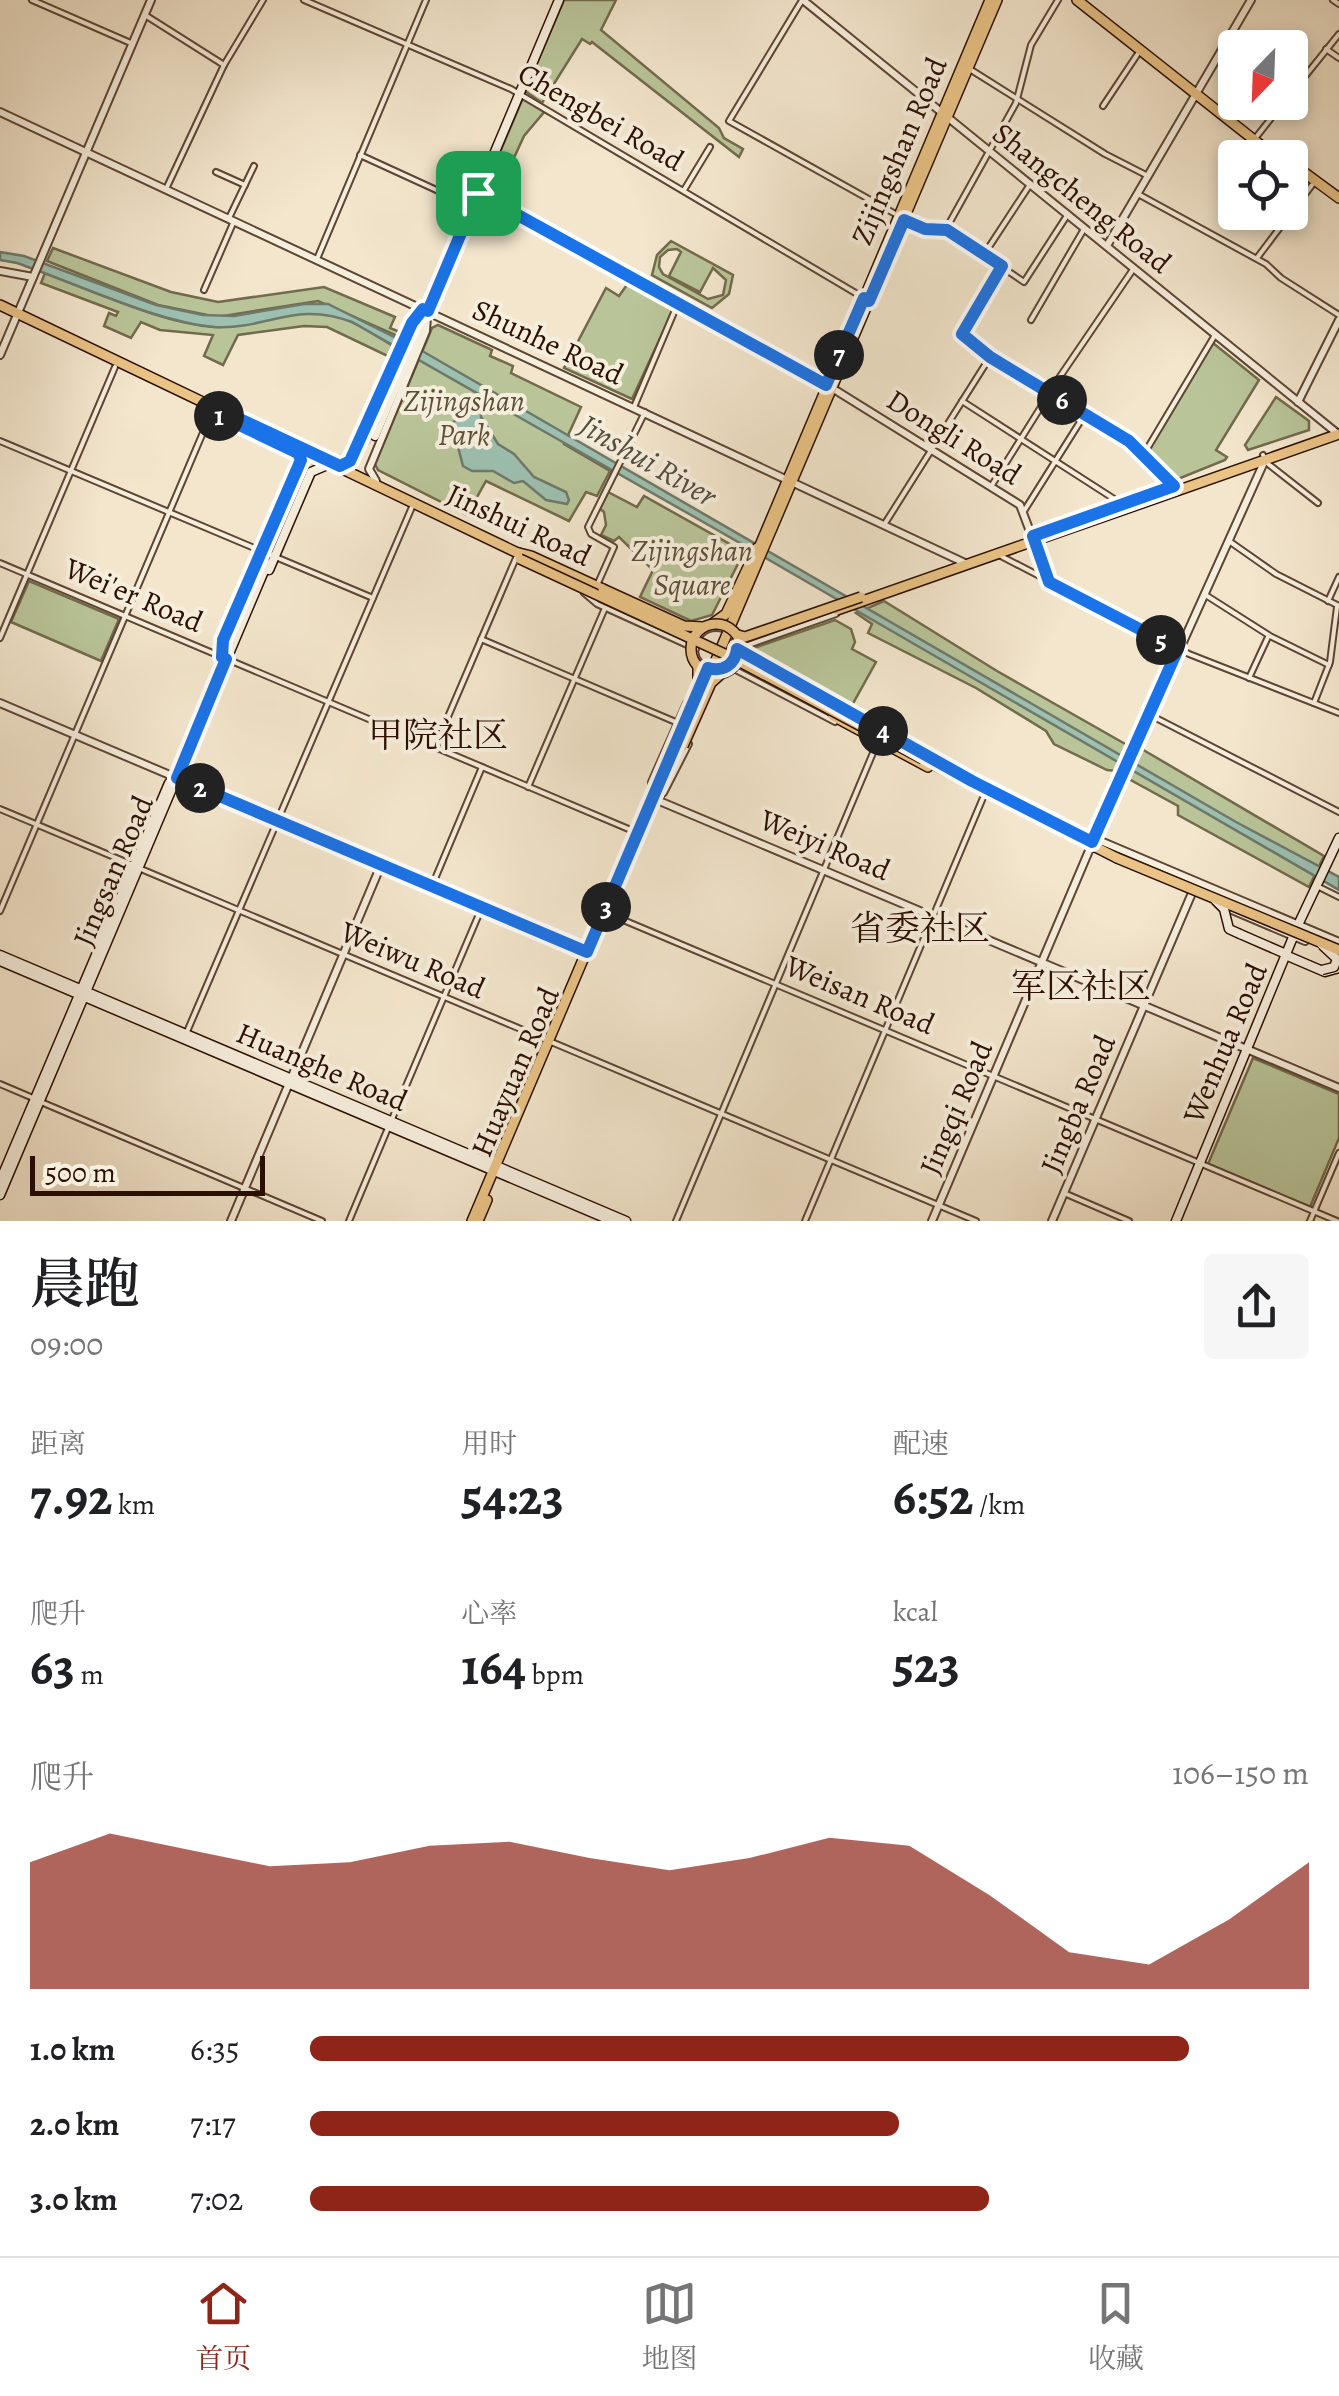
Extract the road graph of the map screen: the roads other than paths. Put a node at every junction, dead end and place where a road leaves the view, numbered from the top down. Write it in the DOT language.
graph roads {
  1 [pos="32,0"];
  2 [pos="151,0"];
  3 [pos="264,0"];
  4 [pos="304,0"];
  5 [pos="426,0"];
  6 [pos="555,0"];
  7 [pos="802,0"];
  8 [pos="993,0"];
  9 [pos="1058,0"];
  10 [pos="1077,0"];
  11 [pos="1086,0"];
  12 [pos="1251,0"];
  13 [pos="1332,0"];
  14 [pos="1339,4"];
  15 [pos="145,15"];
  16 [pos="1339,34"];
  17 [pos="133,44"];
  18 [pos="407,44"];
  19 [pos="1326,49"];
  20 [pos="1140,50"];
  21 [pos="1339,58"];
  22 [pos="224,65"];
  23 [pos="968,68"];
  24 [pos="1308,72"];
  25 [pos="518,92"];
  26 [pos="1198,92"];
  27 [pos="1018,98"];
  28 [pos="1103,106"];
  29 [pos="0,112"];
  30 [pos="944,117"];
  31 [pos="1270,120"];
  32 [pos="1257,136"];
  33 [pos="1258,140"];
  34 [pos="1261,140"];
  35 [pos="710,147"];
  36 [pos="87,152"];
  37 [pos="989,153"];
  38 [pos="360,156"];
  39 [pos="254,166"];
  40 [pos="216,172"];
  41 [pos="1148,176"];
  42 [pos="1308,178"];
  43 [pos="1308,181"];
  44 [pos="1030,184"];
  45 [pos="1312,184"];
  46 [pos="245,185"];
  47 [pos="166,189"];
  48 [pos="683,192"];
  49 [pos="478,193"];
  50 [pos="1137,194"];
  51 [pos="1339,200"];
  52 [pos="468,204"];
  53 [pos="1069,214"];
  54 [pos="901,218"];
  55 [pos="232,219"];
  56 [pos="1086,227"];
  57 [pos="946,229"];
  58 [pos="1108,244"];
  59 [pos="986,253"];
  60 [pos="1257,258"];
  61 [pos="317,259"];
  62 [pos="1002,266"];
  63 [pos="1134,268"];
  64 [pos="0,271"];
  65 [pos="34,275"];
  66 [pos="204,290"];
  67 [pos="866,300"];
  68 [pos="678,303"];
  69 [pos="0,309"];
  70 [pos="425,310"];
  71 [pos="16,316"];
  72 [pos="1339,318"];
  73 [pos="1031,320"];
  74 [pos="1215,336"];
  75 [pos="0,355"];
  76 [pos="406,356"];
  77 [pos="990,357"];
  78 [pos="115,367"];
  79 [pos="829,386"];
  80 [pos="1050,392"];
  81 [pos="962,401"];
  82 [pos="1298,402"];
  83 [pos="634,407"];
  84 [pos="213,410"];
  85 [pos="645,412"];
  86 [pos="1085,414"];
  87 [pos="1338,432"];
  88 [pos="373,434"];
  89 [pos="1021,438"];
  90 [pos="0,441"];
  91 [pos="358,446"];
  92 [pos="932,449"];
  93 [pos="298,453"];
  94 [pos="1144,454"];
  95 [pos="374,456"];
  96 [pos="1264,457"];
  97 [pos="1056,460"];
  98 [pos="325,466"];
  99 [pos="340,466"];
  100 [pos="71,471"];
  101 [pos="790,480"];
  102 [pos="382,486"];
  103 [pos="992,486"];
  104 [pos="1174,486"];
  105 [pos="1318,503"];
  106 [pos="1122,504"];
  107 [pos="412,507"];
  108 [pos="1024,511"];
  109 [pos="170,512"];
  110 [pos="884,525"];
  111 [pos="1034,538"];
  112 [pos="1229,541"];
  113 [pos="262,551"];
  114 [pos="997,554"];
  115 [pos="520,556"];
  116 [pos="757,558"];
  117 [pos="269,561"];
  118 [pos="0,563"];
  119 [pos="965,563"];
  120 [pos="27,574"];
  121 [pos="1339,577"];
  122 [pos="1049,582"];
  123 [pos="744,588"];
  124 [pos="599,592"];
  125 [pos="1204,594"];
  126 [pos="373,598"];
  127 [pos="864,598"];
  128 [pos="1328,601"];
  129 [pos="1338,606"];
  130 [pos="126,616"];
  131 [pos="707,627"];
  132 [pos="1269,635"];
  133 [pos="0,638"];
  134 [pos="735,639"];
  135 [pos="481,640"];
  136 [pos="1178,649"];
  137 [pos="225,656"];
  138 [pos="711,664"];
  139 [pos="1329,665"];
  140 [pos="1249,678"];
  141 [pos="575,679"];
  142 [pos="329,702"];
  143 [pos="0,703"];
  144 [pos="1314,703"];
  145 [pos="836,712"];
  146 [pos="1339,713"];
  147 [pos="1148,714"];
  148 [pos="850,719"];
  149 [pos="678,723"];
  150 [pos="75,735"];
  151 [pos="878,740"];
  152 [pos="679,744"];
  153 [pos="435,747"];
  154 [pos="482,767"];
  155 [pos="174,777"];
  156 [pos="972,783"];
  157 [pos="528,786"];
  158 [pos="985,792"];
  159 [pos="655,799"];
  160 [pos="0,809"];
  161 [pos="1339,812"];
  162 [pos="279,822"];
  163 [pos="37,824"];
  164 [pos="638,833"];
  165 [pos="1339,841"];
  166 [pos="1092,844"];
  167 [pos="1118,856"];
  168 [pos="382,865"];
  169 [pos="136,867"];
  170 [pos="824,869"];
  171 [pos="1319,885"];
  172 [pos="432,886"];
  173 [pos="1192,893"];
  174 [pos="1206,895"];
  175 [pos="1339,897"];
  176 [pos="482,908"];
  177 [pos="0,911"];
  178 [pos="240,911"];
  179 [pos="1248,912"];
  180 [pos="609,914"];
  181 [pos="934,916"];
  182 [pos="1300,926"];
  183 [pos="1240,934"];
  184 [pos="1300,937"];
  185 [pos="1339,948"];
  186 [pos="587,952"];
  187 [pos="344,954"];
  188 [pos="1288,956"];
  189 [pos="0,958"];
  190 [pos="1042,962"];
  191 [pos="1339,968"];
  192 [pos="1322,970"];
  193 [pos="776,984"];
  194 [pos="83,993"];
  195 [pos="444,997"];
  196 [pos="1144,1005"];
  197 [pos="885,1030"];
  198 [pos="186,1034"];
  199 [pos="552,1042"];
  200 [pos="1249,1050"];
  201 [pos="994,1076"];
  202 [pos="290,1081"];
  203 [pos="0,1084"];
  204 [pos="1339,1088"];
  205 [pos="37,1100"];
  206 [pos="721,1114"];
  207 [pos="1096,1119"];
  208 [pos="390,1124"];
  209 [pos="1339,1153"];
  210 [pos="831,1160"];
  211 [pos="1201,1164"];
  212 [pos="497,1169"];
  213 [pos="0,1181"];
  214 [pos="245,1188"];
  215 [pos="1064,1193"];
  216 [pos="0,1196"];
  217 [pos="939,1206"];
  218 [pos="1314,1212"];
  219 [pos="231,1221"];
  220 [pos="322,1221"];
  221 [pos="349,1221"];
  222 [pos="475,1221"];
  223 [pos="612,1221"];
  224 [pos="626,1221"];
  225 [pos="676,1221"];
  226 [pos="805,1221"];
  227 [pos="932,1221"];
  228 [pos="976,1221"];
  229 [pos="1052,1221"];
  230 [pos="1129,1221"];
  231 [pos="1178,1221"];
  232 [pos="1310,1221"];
  233 [pos="1337,1221"];
  1 -- 17 [label="street"];
  2 -- 15 [label="street"];
  3 -- 22 [label="street"];
  4 -- 18 [label="street, Chengbei Road"];
  5 -- 18 [label="street"];
  6 -- 25 [label="main road"];
  7 -- 30 [label="street, Shangcheng Road"];
  7 -- 54 [label="street"];
  8 -- 23 [label="main road, Zijingshan Road"];
  8 -- 30 [label="main road, Zijingshan Road"];
  9 -- 27 [label="street"];
  10 -- 20 [label="main road"];
  11 -- 26 [label="main road"];
  12 -- 26 [label="street"];
  13 -- 14 [label="street"];
  15 -- 17 [label="street"];
  15 -- 22 [label="street"];
  16 -- 19 [label="street"];
  17 -- 36 [label="street"];
  18 -- 25 [label="street, Chengbei Road"];
  18 -- 38 [label="street"];
  19 -- 21 [label="street"];
  19 -- 24 [label="street"];
  20 -- 26 [label="main road"];
  20 -- 28 [label="street"];
  22 -- 47 [label="street"];
  23 -- 27 [label="street"];
  23 -- 30 [label="main road, Zijingshan Road"];
  25 -- 48 [label="street, Chengbei Road"];
  25 -- 49 [label="main road"];
  25 -- 52 [label="main road"];
  26 -- 32 [label="main road"];
  26 -- 33 [label="main road"];
  26 -- 41 [label="street"];
  27 -- 37 [label="street"];
  27 -- 41 [label="street"];
  29 -- 36 [label="street, Shunhe Road"];
  30 -- 37 [label="street, Shangcheng Road"];
  30 -- 54 [label="main road, Zijingshan Road"];
  31 -- 32 [label="street"];
  32 -- 34 [label="main road"];
  35 -- 48 [label="street"];
  36 -- 47 [label="street, Shunhe Road"];
  36 -- 65 [label="street"];
  37 -- 44 [label="street, Shangcheng Road"];
  37 -- 57 [label="street"];
  38 -- 52 [label="street"];
  38 -- 61 [label="street"];
  39 -- 46 [label="street"];
  40 -- 46 [label="street"];
  41 -- 50 [label="street"];
  42 -- 51 [label="main road"];
  43 -- 45 [label="main road"];
  44 -- 53 [label="street, Shangcheng Road"];
  44 -- 59 [label="street"];
  45 -- 51 [label="main road"];
  45 -- 60 [label="street"];
  46 -- 55 [label="street"];
  47 -- 55 [label="street, Shunhe Road"];
  48 -- 67 [label="street, Chengbei Road"];
  49 -- 68 [label="street, Dongli Road"];
  49 -- 70 [label="main road"];
  50 -- 58 [label="street"];
  50 -- 60 [label="street"];
  52 -- 70 [label="main road"];
  53 -- 56 [label="street, Shangcheng Road"];
  53 -- 62 [label="street"];
  54 -- 57 [label="street"];
  54 -- 67 [label="main road, Zijingshan Road"];
  55 -- 61 [label="street, Shunhe Road"];
  55 -- 66 [label="street"];
  56 -- 58 [label="street, Shangcheng Road"];
  56 -- 73 [label="street"];
  57 -- 59 [label="street"];
  58 -- 63 [label="street, Shangcheng Road"];
  59 -- 62 [label="street"];
  60 -- 72 [label="street"];
  61 -- 70 [label="street, Shunhe Road"];
  62 -- 77 [label="street"];
  63 -- 74 [label="street, Shangcheng Road"];
  63 -- 80 [label="street"];
  64 -- 65 [label="street"];
  65 -- 71 [label="street"];
  67 -- 79 [label="main road, Zijingshan Road"];
  68 -- 79 [label="street, Dongli Road"];
  68 -- 83 [label="street"];
  69 -- 71 [label="main road, Jinshui Road"];
  70 -- 76 [label="main road"];
  70 -- 83 [label="street, Shunhe Road"];
  71 -- 75 [label="street"];
  71 -- 78 [label="main road, Jinshui Road"];
  71 -- 84 [label="main road, Jinshui Road"];
  72 -- 82 [label="street"];
  74 -- 82 [label="street, Shangcheng Road"];
  74 -- 94 [label="street"];
  76 -- 88 [label="main road"];
  76 -- 91 [label="street"];
  76 -- 95 [label="street"];
  77 -- 80 [label="street"];
  77 -- 81 [label="street"];
  78 -- 84 [label="main road, Jinshui Road"];
  78 -- 100 [label="street"];
  79 -- 92 [label="street, Dongli Road"];
  79 -- 101 [label="main road, Zijingshan Road"];
  80 -- 86 [label="street"];
  80 -- 89 [label="street"];
  81 -- 89 [label="street"];
  81 -- 92 [label="street"];
  82 -- 87 [label="street, Shangcheng Road"];
  83 -- 85 [label="street, Shunhe Road"];
  84 -- 93 [label="main road, Jinshui Road"];
  84 -- 99 [label="main road, Jinshui Road"];
  84 -- 109 [label="street"];
  85 -- 101 [label="street, Shunhe Road"];
  85 -- 124 [label="street"];
  86 -- 94 [label="street"];
  86 -- 97 [label="street"];
  87 -- 96 [label="main road"];
  89 -- 97 [label="street"];
  89 -- 103 [label="street"];
  90 -- 100 [label="street"];
  91 -- 95 [label="street"];
  91 -- 99 [label="street"];
  92 -- 103 [label="street, Dongli Road"];
  92 -- 110 [label="street"];
  93 -- 98 [label="main road, Jinshui Road"];
  93 -- 113 [label="main road"];
  94 -- 104 [label="street"];
  95 -- 102 [label="street"];
  96 -- 104 [label="main road"];
  96 -- 105 [label="street"];
  96 -- 111 [label="main road"];
  96 -- 112 [label="street, Jingqi Road"];
  97 -- 106 [label="street"];
  97 -- 108 [label="street"];
  98 -- 107 [label="main road, Jinshui Road"];
  98 -- 117 [label="main road, Jingsan Road"];
  99 -- 102 [label="main road, Jinshui Road"];
  100 -- 109 [label="street"];
  100 -- 120 [label="street"];
  101 -- 110 [label="street, Shunhe Road"];
  101 -- 116 [label="main road, Zijingshan Road"];
  102 -- 115 [label="main road, Jinshui Road"];
  103 -- 108 [label="street, Dongli Road"];
  104 -- 106 [label="main road"];
  106 -- 111 [label="main road"];
  107 -- 115 [label="main road, Jinshui Road"];
  107 -- 126 [label="street"];
  108 -- 111 [label="street, Dongli Road"];
  109 -- 113 [label="street"];
  109 -- 130 [label="street"];
  110 -- 119 [label="street, Shunhe Road"];
  111 -- 114 [label="main road"];
  111 -- 119 [label="main road"];
  111 -- 122 [label="street, Dongli Road"];
  112 -- 125 [label="street, Jingqi Road"];
  112 -- 128 [label="street"];
  113 -- 117 [label="street"];
  113 -- 137 [label="main road"];
  114 -- 119 [label="main road"];
  114 -- 122 [label="street"];
  115 -- 124 [label="main road"];
  115 -- 124 [label="main road"];
  115 -- 135 [label="street"];
  115 -- 156 [label="main road, Jinshui Road, bridge"];
  116 -- 123 [label="main road"];
  116 -- 134 [label="main road"];
  117 -- 126 [label="street"];
  117 -- 137 [label="main road, Jingsan Road"];
  118 -- 120 [label="street, Wei'er Road"];
  119 -- 127 [label="main road"];
  120 -- 130 [label="street, Wei'er Road"];
  120 -- 133 [label="street"];
  121 -- 128 [label="street"];
  122 -- 136 [label="street"];
  123 -- 131 [label="main road"];
  123 -- 134 [label="main road"];
  124 -- 131 [label="main road, bridge"];
  124 -- 138 [label="main road, bridge"];
  124 -- 141 [label="street"];
  125 -- 132 [label="street"];
  125 -- 136 [label="street, Jingqi Road"];
  126 -- 142 [label="street"];
  127 -- 134 [label="main road, bridge"];
  127 -- 134 [label="main road, bridge"];
  128 -- 129 [label="street"];
  129 -- 139 [label="street"];
  130 -- 137 [label="street, Wei'er Road"];
  130 -- 150 [label="street"];
  131 -- 134 [label="main road, bridge"];
  131 -- 138 [label="main road, bridge"];
  132 -- 139 [label="street"];
  132 -- 140 [label="street"];
  134 -- 138 [label="main road"];
  134 -- 138 [label="main road, bridge"];
  134 -- 145 [label="main road, bridge"];
  134 -- 148 [label="street"];
  135 -- 141 [label="street"];
  135 -- 153 [label="street"];
  136 -- 140 [label="street"];
  136 -- 147 [label="street, Jingqi Road"];
  137 -- 142 [label="street, Wei'er Road"];
  137 -- 155 [label="main road, Jingsan Road"];
  138 -- 145 [label="main road, bridge"];
  138 -- 148 [label="street"];
  138 -- 149 [label="street"];
  138 -- 152 [label="main road, Huayuan Road, bridge"];
  138 -- 152 [label="main road, Huayuan Road, bridge"];
  138 -- 159 [label="main road"];
  139 -- 144 [label="street"];
  140 -- 144 [label="street"];
  141 -- 149 [label="street"];
  141 -- 157 [label="street"];
  142 -- 153 [label="street, Wei'er Road"];
  142 -- 162 [label="street"];
  143 -- 150 [label="street"];
  144 -- 146 [label="street"];
  145 -- 148 [label="main road"];
  147 -- 161 [label="street"];
  147 -- 166 [label="street, Jingqi Road"];
  148 -- 151 [label="main road"];
  148 -- 156 [label="main road"];
  149 -- 159 [label="street"];
  150 -- 155 [label="street"];
  150 -- 163 [label="street"];
  151 -- 156 [label="main road"];
  151 -- 170 [label="street"];
  152 -- 159 [label="main road, Huayuan Road"];
  153 -- 154 [label="street, Wei'er Road"];
  154 -- 157 [label="street, Wei'er Road"];
  154 -- 172 [label="street"];
  155 -- 162 [label="street"];
  155 -- 169 [label="main road, Jingsan Road"];
  156 -- 158 [label="main road, Jinshui Road"];
  156 -- 166 [label="main road, Jinshui Road"];
  157 -- 164 [label="street, Wei'er Road"];
  158 -- 166 [label="main road, Jinshui Road"];
  158 -- 181 [label="street"];
  159 -- 164 [label="main road, Huayuan Road"];
  159 -- 170 [label="street, Weiyi Road"];
  159 -- 180 [label="main road, Huayuan Road"];
  160 -- 163 [label="street, Weiwu Road"];
  162 -- 168 [label="street"];
  162 -- 178 [label="street"];
  163 -- 169 [label="street, Weiwu Road"];
  163 -- 177 [label="street"];
  164 -- 186 [label="main road, Huayuan Road"];
  165 -- 171 [label="main road, Wenhua Road"];
  166 -- 167 [label="main road, Jinshui Road"];
  166 -- 173 [label="street"];
  166 -- 182 [label="street"];
  166 -- 190 [label="street, Jingqi Road"];
  167 -- 174 [label="main road, Jinshui Road, bridge"];
  167 -- 185 [label="main road, Jinshui Road, bridge"];
  168 -- 172 [label="street"];
  168 -- 187 [label="street"];
  169 -- 178 [label="street, Weiwu Road"];
  169 -- 194 [label="main road, Jingsan Road"];
  170 -- 181 [label="street, Weiyi Road"];
  170 -- 193 [label="street"];
  171 -- 175 [label="street"];
  171 -- 182 [label="main road, Wenhua Road"];
  172 -- 176 [label="street"];
  173 -- 184 [label="street"];
  173 -- 196 [label="street, Jingba Road"];
  174 -- 179 [label="main road, Jinshui Road, bridge"];
  174 -- 183 [label="main road, bridge"];
  176 -- 186 [label="street"];
  176 -- 195 [label="street"];
  178 -- 187 [label="street, Weiwu Road"];
  178 -- 198 [label="street"];
  179 -- 183 [label="main road, bridge"];
  179 -- 184 [label="main road, Jinshui Road, bridge"];
  180 -- 193 [label="street, Weisan Road"];
  180 -- 199 [label="main road, Huayuan Road"];
  181 -- 190 [label="street, Weiyi Road"];
  181 -- 197 [label="street"];
  182 -- 184 [label="main road, Wenhua Road"];
  182 -- 185 [label="street"];
  183 -- 188 [label="main road"];
  184 -- 185 [label="main road, Jinshui Road, bridge"];
  184 -- 188 [label="main road, Wenhua Road"];
  184 -- 192 [label="main road, bridge"];
  186 -- 199 [label="main road, Huayuan Road"];
  187 -- 195 [label="street, Weiwu Road"];
  187 -- 202 [label="street"];
  188 -- 192 [label="main road"];
  188 -- 200 [label="main road, Wenhua Road"];
  189 -- 194 [label="main road, Huanghe Road"];
  190 -- 196 [label="street, Weiyi Road"];
  190 -- 201 [label="street, Jingqi Road"];
  191 -- 192 [label="main road, bridge"];
  193 -- 197 [label="street, Weisan Road"];
  193 -- 206 [label="street"];
  194 -- 198 [label="main road, Huanghe Road"];
  194 -- 202 [label="main road, Huanghe Road"];
  194 -- 205 [label="main road, Jingsan Road"];
  195 -- 199 [label="street, Weiwu Road"];
  195 -- 208 [label="street"];
  196 -- 200 [label="street, Weiyi Road"];
  196 -- 207 [label="street, Jingba Road"];
  197 -- 201 [label="street, Weisan Road"];
  197 -- 210 [label="street"];
  198 -- 202 [label="main road, Huanghe Road"];
  199 -- 206 [label="street, Weiwu Road"];
  199 -- 212 [label="main road, Huayuan Road"];
  200 -- 204 [label="street, Weiyi Road"];
  200 -- 211 [label="main road, Wenhua Road"];
  201 -- 207 [label="street, Weisan Road"];
  201 -- 217 [label="street, Jingqi Road"];
  202 -- 208 [label="main road, Huanghe Road"];
  202 -- 214 [label="street"];
  203 -- 205 [label="street"];
  205 -- 213 [label="main road, Jingsan Road"];
  205 -- 214 [label="street"];
  205 -- 216 [label="main road, Jingsan Road"];
  206 -- 210 [label="street, Weiwu Road"];
  206 -- 225 [label="street"];
  207 -- 211 [label="street, Weisan Road"];
  207 -- 215 [label="street, Jingba Road"];
  208 -- 212 [label="main road, Huanghe Road"];
  208 -- 221 [label="street"];
  209 -- 218 [label="street"];
  210 -- 217 [label="street, Weiwu Road"];
  210 -- 226 [label="street"];
  211 -- 218 [label="street, Weisan Road"];
  211 -- 231 [label="main road, Wenhua Road"];
  212 -- 222 [label="main road, Huayuan Road"];
  212 -- 223 [label="main road, Huanghe Road"];
  212 -- 224 [label="main road, Huanghe Road"];
  214 -- 219 [label="street"];
  214 -- 220 [label="street"];
  215 -- 229 [label="street, Jingba Road"];
  215 -- 230 [label="street"];
  217 -- 227 [label="street, Jingqi Road"];
  217 -- 228 [label="street, Weiwu Road"];
  218 -- 232 [label="street"];
  218 -- 233 [label="street, Weisan Road"];
}
